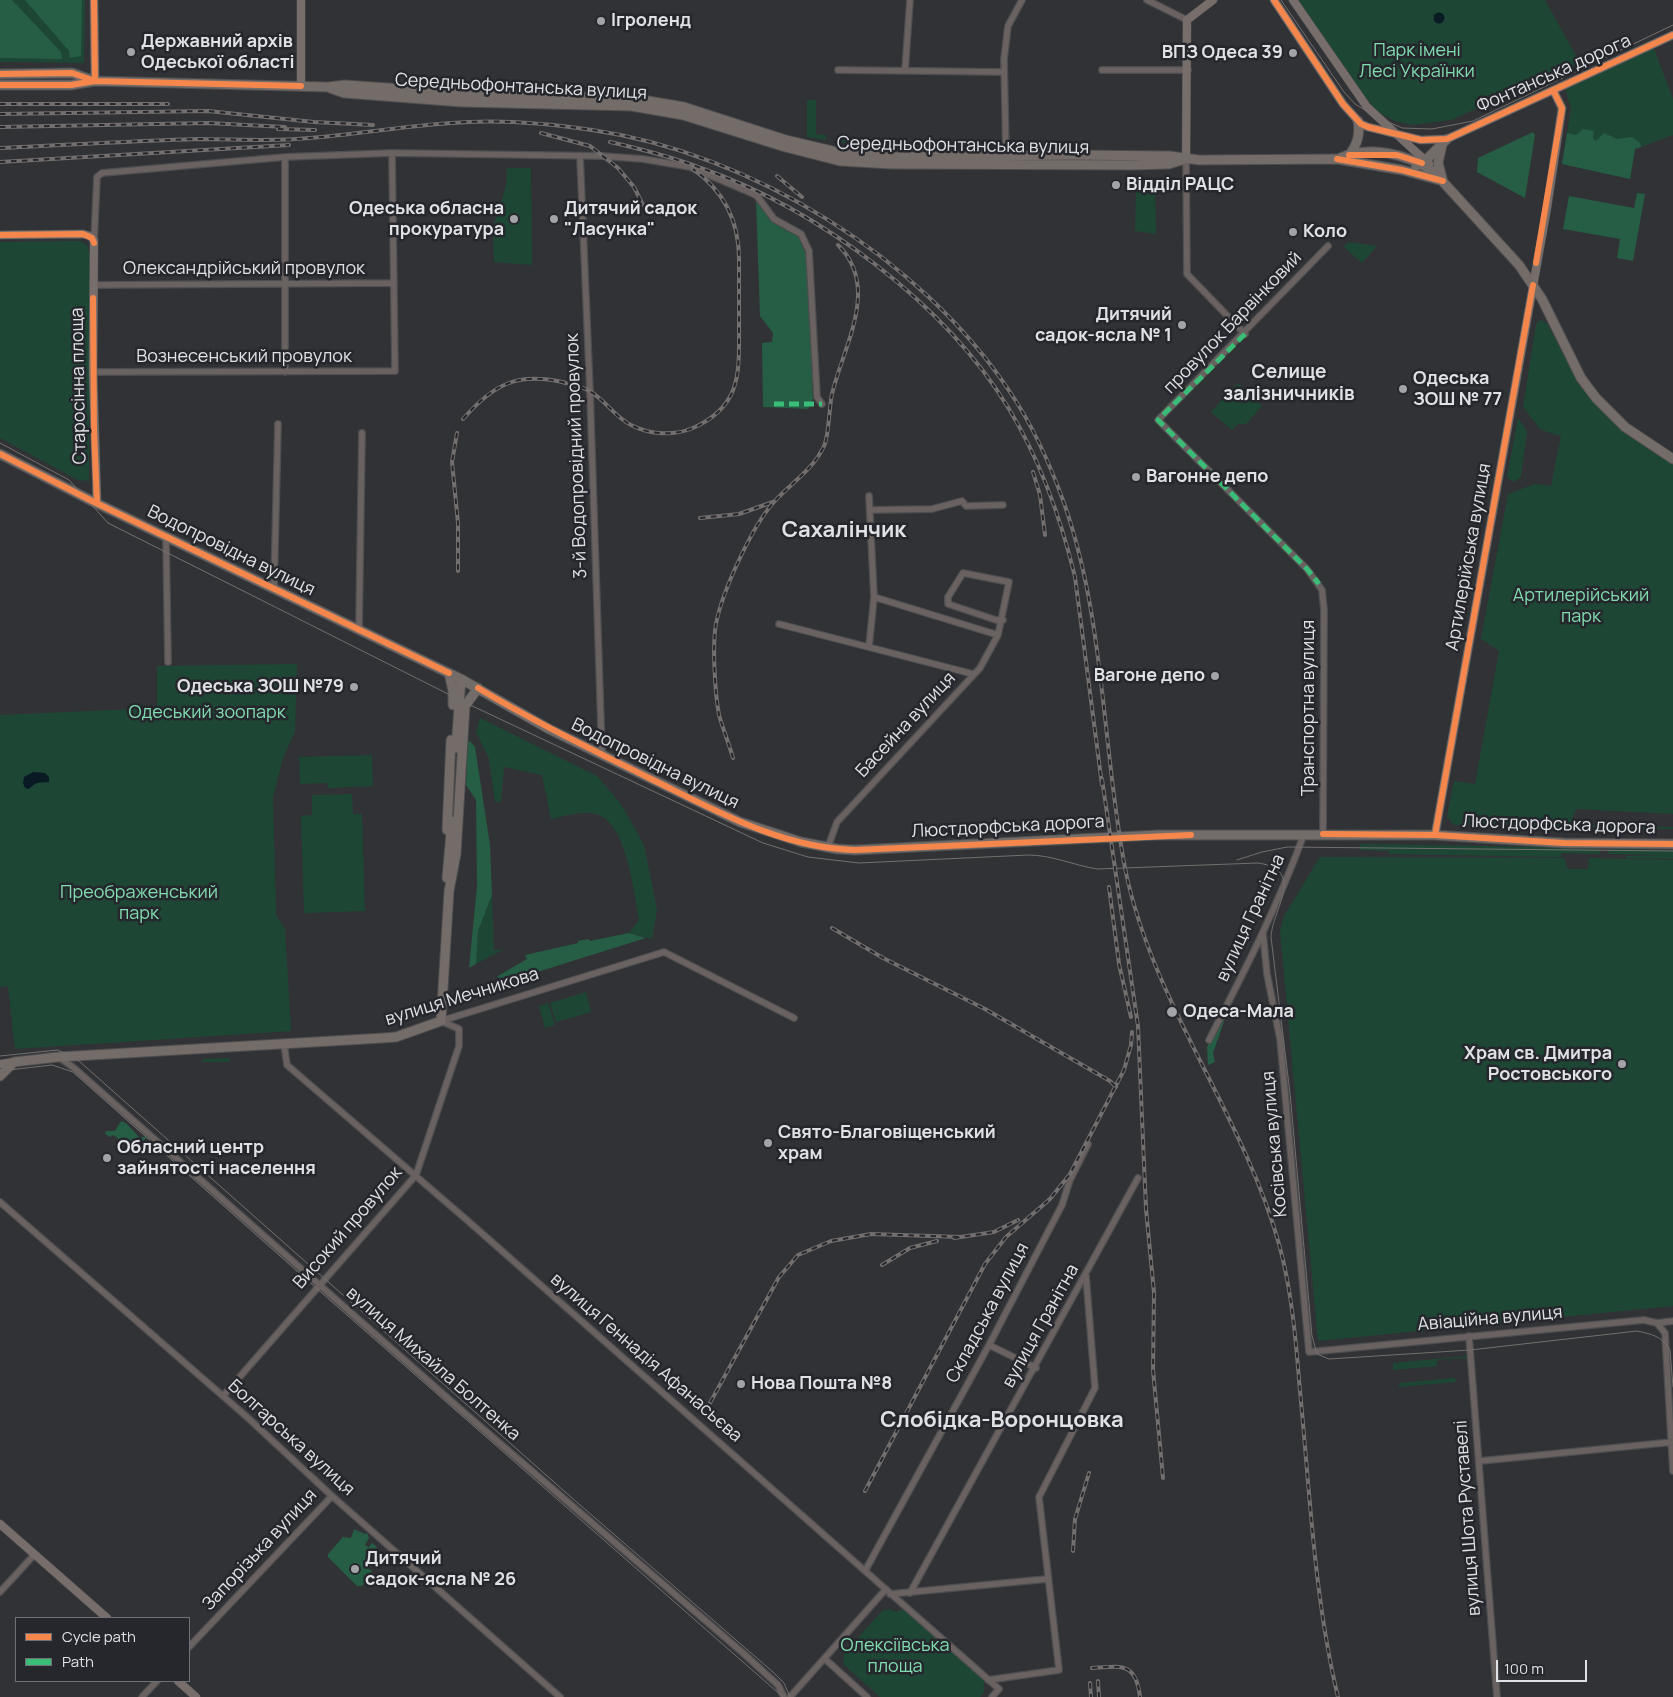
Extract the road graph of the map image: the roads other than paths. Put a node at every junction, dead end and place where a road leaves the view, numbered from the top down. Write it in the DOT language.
graph roads {
  1 [pos="94,0"];
  2 [pos="301,0"];
  3 [pos="910,0"];
  4 [pos="1022,0"];
  5 [pos="1147,0"];
  6 [pos="1213,0"];
  7 [pos="1274,0"];
  8 [pos="1293,0"];
  9 [pos="1188,20"];
  10 [pos="1673,35"];
  11 [pos="838,70"];
  12 [pos="1102,70"];
  13 [pos="1188,70"];
  14 [pos="906,71"];
  15 [pos="1004,72"];
  16 [pos="0,74"];
  17 [pos="94,81"];
  18 [pos="0,85"];
  19 [pos="301,86"];
  20 [pos="328,87"];
  21 [pos="1553,90"];
  22 [pos="1367,107"];
  23 [pos="1358,120"];
  24 [pos="1398,135"];
  25 [pos="1445,141"];
  26 [pos="392,153"];
  27 [pos="1349,154"];
  28 [pos="580,156"];
  29 [pos="1006,156"];
  30 [pos="285,157"];
  31 [pos="1186,159"];
  32 [pos="1337,159"];
  33 [pos="1424,162"];
  34 [pos="1402,170"];
  35 [pos="1443,181"];
  36 [pos="0,235"];
  37 [pos="94,243"];
  38 [pos="1328,246"];
  39 [pos="394,283"];
  40 [pos="285,284"];
  41 [pos="93,285"];
  42 [pos="1532,285"];
  43 [pos="1244,334"];
  44 [pos="93,372"];
  45 [pos="285,372"];
  46 [pos="822,404"];
  47 [pos="278,424"];
  48 [pos="362,432"];
  49 [pos="0,454"];
  50 [pos="1673,459"];
  51 [pos="869,496"];
  52 [pos="97,503"];
  53 [pos="1003,505"];
  54 [pos="870,510"];
  55 [pos="166,536"];
  56 [pos="1319,584"];
  57 [pos="274,588"];
  58 [pos="874,597"];
  59 [pos="1003,620"];
  60 [pos="779,624"];
  61 [pos="358,629"];
  62 [pos="998,635"];
  63 [pos="869,647"];
  64 [pos="168,662"];
  65 [pos="449,674"];
  66 [pos="973,674"];
  67 [pos="461,679"];
  68 [pos="478,688"];
  69 [pos="602,755"];
  70 [pos="1304,834"];
  71 [pos="1323,834"];
  72 [pos="1435,835"];
  73 [pos="449,843"];
  74 [pos="1673,844"];
  75 [pos="828,848"];
  76 [pos="453,869"];
  77 [pos="449,890"];
  78 [pos="1263,934"];
  79 [pos="794,1018"];
  80 [pos="441,1022"];
  81 [pos="1209,1040"];
  82 [pos="284,1044"];
  83 [pos="58,1057"];
  84 [pos="14,1062"];
  85 [pos="0,1064"];
  86 [pos="0,1076"];
  87 [pos="1088,1144"];
  88 [pos="416,1175"];
  89 [pos="1138,1178"];
  90 [pos="0,1202"];
  91 [pos="1086,1276"];
  92 [pos="321,1285"];
  93 [pos="1673,1322"];
  94 [pos="1657,1323"];
  95 [pos="1469,1336"];
  96 [pos="989,1345"];
  97 [pos="1309,1352"];
  98 [pos="1036,1368"];
  99 [pos="223,1396"];
  100 [pos="1672,1443"];
  101 [pos="1480,1461"];
  102 [pos="1673,1471"];
  103 [pos="332,1496"];
  104 [pos="0,1524"];
  105 [pos="34,1555"];
  106 [pos="866,1571"];
  107 [pos="1047,1579"];
  108 [pos="0,1592"];
  109 [pos="888,1592"];
  110 [pos="910,1593"];
  111 [pos="106,1617"];
  112 [pos="190,1646"];
  113 [pos="825,1660"];
  114 [pos="988,1680"];
  115 [pos="156,1682"];
  116 [pos="179,1682"];
  117 [pos="142,1697"];
  118 [pos="196,1697"];
  119 [pos="560,1697"];
  120 [pos="784,1697"];
  121 [pos="790,1697"];
  122 [pos="866,1697"];
  123 [pos="992,1697"];
  124 [pos="1497,1697"];
  1 -- 17 [label="main road"];
  2 -- 19 [label="main road"];
  3 -- 14 [label="street"];
  4 -- 15 [label="street"];
  5 -- 9 [label="street"];
  6 -- 9 [label="main road"];
  7 -- 23 [label="main road"];
  8 -- 22 [label="main road"];
  9 -- 13 [label="main road"];
  10 -- 21 [label="main road, Фонтанська дорога"];
  11 -- 14 [label="street"];
  12 -- 13 [label="street"];
  13 -- 31 [label="main road"];
  14 -- 15 [label="street"];
  15 -- 29 [label="street"];
  16 -- 17 [label="main road, Середньофонтанська вулиця"];
  17 -- 18 [label="main road, Середньофонтанська вулиця"];
  17 -- 19 [label="main road, Середньофонтанська вулиця"];
  19 -- 20 [label="main road, Середньофонтанська вулиця"];
  20 -- 29 [label="main road, Середньофонтанська вулиця"];
  20 -- 31 [label="main road, Середньофонтанська вулиця"];
  21 -- 25 [label="main road, Фонтанська дорога"];
  21 -- 42 [label="main road, Артилерійська вулиця"];
  22 -- 23 [label="main road"];
  22 -- 24 [label="main road"];
  23 -- 24 [label="main road"];
  23 -- 27 [label="main road"];
  24 -- 25 [label="main road"];
  24 -- 33 [label="main road"];
  25 -- 33 [label="main road"];
  25 -- 35 [label="main road"];
  26 -- 28 [label="street"];
  26 -- 30 [label="street"];
  26 -- 39 [label="street"];
  27 -- 32 [label="main road, Середньофонтанська вулиця"];
  27 -- 33 [label="main road, Середньофонтанська вулиця"];
  28 -- 46 [label="street"];
  28 -- 69 [label="street, 3-й Водопровідний провулок"];
  29 -- 31 [label="main road, Середньофонтанська вулиця"];
  30 -- 37 [label="street"];
  30 -- 40 [label="street"];
  31 -- 32 [label="main road, Середньофонтанська вулиця"];
  31 -- 43 [label="street"];
  32 -- 34 [label="main road, Середньофонтанська вулиця"];
  33 -- 34 [label="main road"];
  33 -- 35 [label="main road, Середньофонтанська вулиця"];
  34 -- 35 [label="main road, Середньофонтанська вулиця"];
  35 -- 42 [label="main road"];
  36 -- 37 [label="main road"];
  37 -- 41 [label="main road, Старосінна площа"];
  38 -- 43 [label="street, провулок Барвінковий"];
  39 -- 40 [label="street, Олександрійський провулок"];
  39 -- 45 [label="street, Вознесенський провулок"];
  40 -- 41 [label="street, Олександрійський провулок"];
  40 -- 45 [label="street"];
  41 -- 44 [label="main road, Старосінна площа"];
  42 -- 50 [label="main road"];
  42 -- 72 [label="main road, Артилерійська вулиця"];
  43 -- 56 [label="street, провулок Барвінковий"];
  44 -- 45 [label="street, Вознесенський провулок"];
  44 -- 52 [label="main road, Старосінна площа"];
  47 -- 57 [label="street"];
  48 -- 61 [label="street"];
  49 -- 52 [label="main road, Водопровідна вулиця"];
  51 -- 54 [label="street"];
  52 -- 55 [label="main road, Водопровідна вулиця"];
  53 -- 54 [label="street"];
  54 -- 58 [label="street"];
  55 -- 57 [label="main road, Водопровідна вулиця"];
  55 -- 64 [label="street"];
  56 -- 71 [label="street, Транспортна вулиця"];
  57 -- 61 [label="main road, Водопровідна вулиця"];
  58 -- 62 [label="street"];
  58 -- 63 [label="street"];
  59 -- 59 [label="street, Басейна вулиця"];
  59 -- 62 [label="street, Басейна вулиця"];
  60 -- 63 [label="street"];
  61 -- 65 [label="main road, Водопровідна вулиця"];
  62 -- 66 [label="street, Басейна вулиця"];
  63 -- 66 [label="street"];
  65 -- 67 [label="main road, Водопровідна вулиця"];
  65 -- 73 [label="main road"];
  66 -- 75 [label="street, Басейна вулиця"];
  67 -- 68 [label="main road, Водопровідна вулиця"];
  67 -- 73 [label="main road"];
  68 -- 69 [label="main road, Водопровідна вулиця"];
  68 -- 76 [label="main road"];
  69 -- 75 [label="main road, Водопровідна вулиця"];
  70 -- 71 [label="main road, Люстдорфська дорога"];
  70 -- 75 [label="main road, Люстдорфська дорога"];
  70 -- 78 [label="street, вулиця Гранітна"];
  71 -- 72 [label="main road, Люстдорфська дорога"];
  72 -- 74 [label="main road, Люстдорфська дорога"];
  73 -- 76 [label="main road"];
  73 -- 77 [label="main road"];
  76 -- 77 [label="main road"];
  77 -- 80 [label="main road"];
  78 -- 81 [label="street, вулиця Гранітна"];
  78 -- 97 [label="street, Косівська вулиця"];
  79 -- 80 [label="street, вулиця Мечникова"];
  80 -- 82 [label="main road, вулиця Мечникова"];
  80 -- 88 [label="street, Високий провулок"];
  82 -- 83 [label="main road, вулиця Мечникова"];
  82 -- 88 [label="street, вулиця Геннадія Афанасьєва"];
  83 -- 84 [label="main road, вулиця Мечникова"];
  83 -- 92 [label="street, вулиця Михайла Болтенка"];
  84 -- 85 [label="main road, вулиця Мечникова"];
  84 -- 86 [label="main road"];
  87 -- 96 [label="street, Складська вулиця"];
  88 -- 92 [label="street, Високий провулок"];
  88 -- 106 [label="street, вулиця Геннадія Афанасьєва"];
  89 -- 91 [label="street, вулиця Гранітна"];
  90 -- 99 [label="street, Болгарська вулиця"];
  91 -- 98 [label="street, вулиця Гранітна"];
  91 -- 107 [label="street"];
  92 -- 99 [label="street, Високий провулок"];
  92 -- 120 [label="street, вулиця Михайла Болтенка"];
  93 -- 94 [label="street, Авіаційна вулиця"];
  94 -- 95 [label="street, Авіаційна вулиця"];
  94 -- 100 [label="street"];
  95 -- 97 [label="street, Авіаційна вулиця"];
  95 -- 101 [label="street, вулиця Шота Руставелі"];
  96 -- 98 [label="street"];
  96 -- 106 [label="street, Складська вулиця"];
  98 -- 110 [label="street, вулиця Гранітна"];
  99 -- 103 [label="street, Болгарська вулиця"];
  100 -- 101 [label="street"];
  100 -- 102 [label="street"];
  101 -- 124 [label="street, вулиця Шота Руставелі"];
  103 -- 112 [label="street, Запорізька вулиця"];
  103 -- 119 [label="street, Болгарська вулиця"];
  104 -- 105 [label="main road"];
  105 -- 108 [label="street"];
  105 -- 111 [label="main road"];
  106 -- 109 [label="street, вулиця Геннадія Афанасьєва"];
  107 -- 110 [label="street"];
  107 -- 114 [label="street"];
  109 -- 110 [label="street"];
  109 -- 113 [label="street"];
  109 -- 114 [label="street, вулиця Геннадія Афанасьєва"];
  113 -- 121 [label="street"];
  113 -- 122 [label="street"];
  114 -- 123 [label="street, вулиця Геннадія Афанасьєва"];
  115 -- 117 [label="street"];
  116 -- 118 [label="main road"];
}
